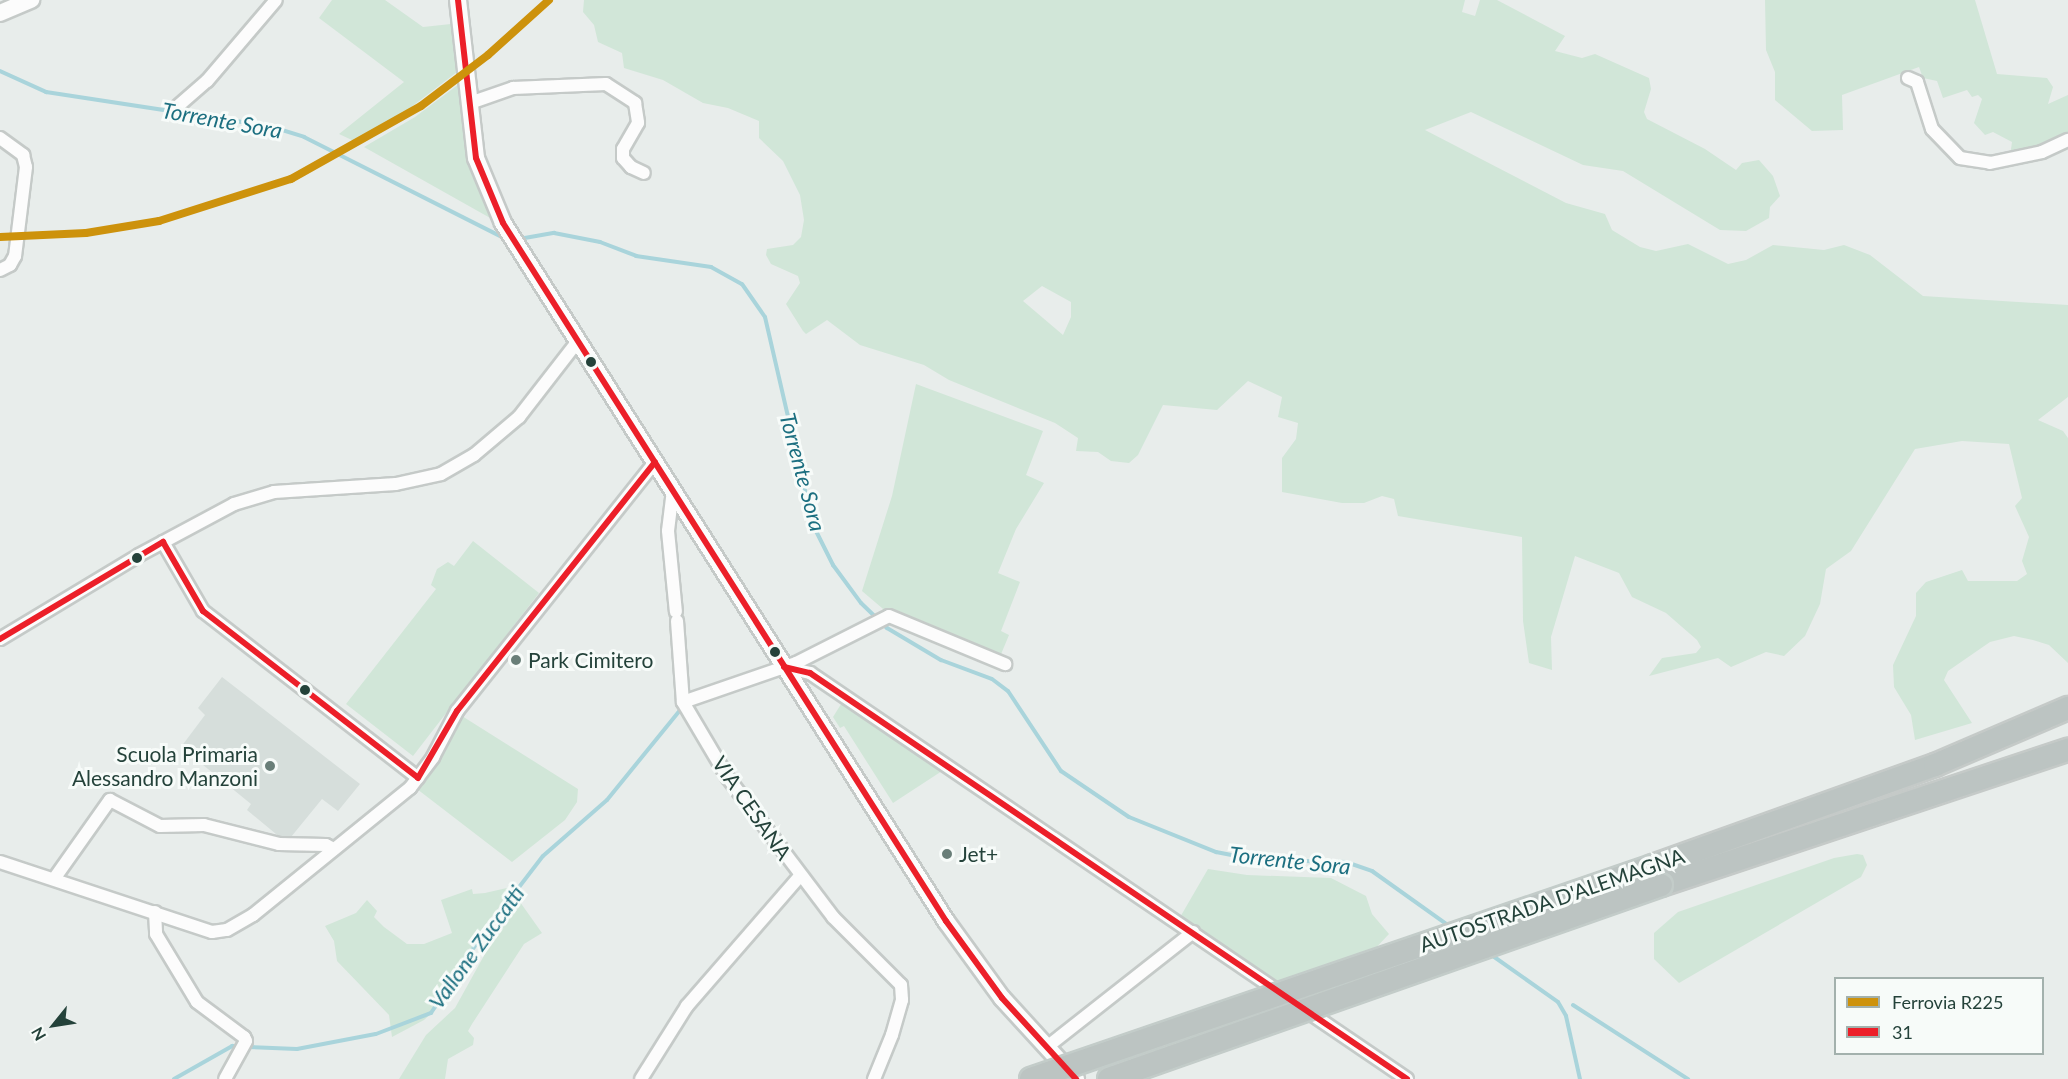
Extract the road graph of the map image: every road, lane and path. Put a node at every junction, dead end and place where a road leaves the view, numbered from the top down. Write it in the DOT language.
graph roads {
  1 [pos="31,0"];
  2 [pos="276,0"];
  3 [pos="458,0"];
  4 [pos="0,13"];
  5 [pos="1908,78"];
  6 [pos="470,104"];
  7 [pos="178,106"];
  8 [pos="0,138"];
  9 [pos="2068,140"];
  10 [pos="644,173"];
  11 [pos="0,270"];
  12 [pos="578,341"];
  13 [pos="655,462"];
  14 [pos="673,490"];
  15 [pos="163,542"];
  16 [pos="0,639"];
  17 [pos="1005,664"];
  18 [pos="784,667"];
  19 [pos="682,702"];
  20 [pos="2068,708"];
  21 [pos="2068,750"];
  22 [pos="418,778"];
  23 [pos="334,849"];
  24 [pos="0,862"];
  25 [pos="1657,875"];
  26 [pos="800,876"];
  27 [pos="54,879"];
  28 [pos="155,912"];
  29 [pos="1193,932"];
  30 [pos="1047,1047"];
  31 [pos="225,1079"];
  32 [pos="641,1079"];
  33 [pos="874,1079"];
  34 [pos="1031,1079"];
  35 [pos="1076,1079"];
  36 [pos="1109,1079"];
  37 [pos="1407,1079"];
  1 -- 4 [label="main road"];
  2 -- 7 [label="street"];
  3 -- 6 [label="main road"];
  5 -- 9 [label="street"];
  6 -- 10 [label="street"];
  6 -- 12 [label="main road"];
  8 -- 11 [label="street"];
  12 -- 13 [label="main road"];
  12 -- 15 [label="street"];
  13 -- 14 [label="main road"];
  13 -- 22 [label="street"];
  14 -- 18 [label="main road"];
  14 -- 19 [label="street"];
  15 -- 16 [label="street"];
  15 -- 22 [label="street"];
  17 -- 18 [label="street"];
  18 -- 19 [label="street"];
  18 -- 29 [label="street"];
  18 -- 30 [label="main road"];
  19 -- 26 [label="street, VIA CESANA"];
  20 -- 25 [label="highway, AUTOSTRADA D'ALEMAGNA"];
  21 -- 25 [label="highway, AUTOSTRADA D'ALEMAGNA"];
  22 -- 23 [label="street"];
  23 -- 27 [label="street"];
  23 -- 28 [label="street"];
  24 -- 27 [label="street"];
  25 -- 34 [label="highway, AUTOSTRADA D'ALEMAGNA, bridge"];
  25 -- 36 [label="highway, AUTOSTRADA D'ALEMAGNA, bridge"];
  26 -- 32 [label="street, VIA CESANA"];
  26 -- 33 [label="street"];
  27 -- 28 [label="street"];
  28 -- 31 [label="street"];
  29 -- 30 [label="street"];
  29 -- 37 [label="street"];
  30 -- 35 [label="main road"];
}
